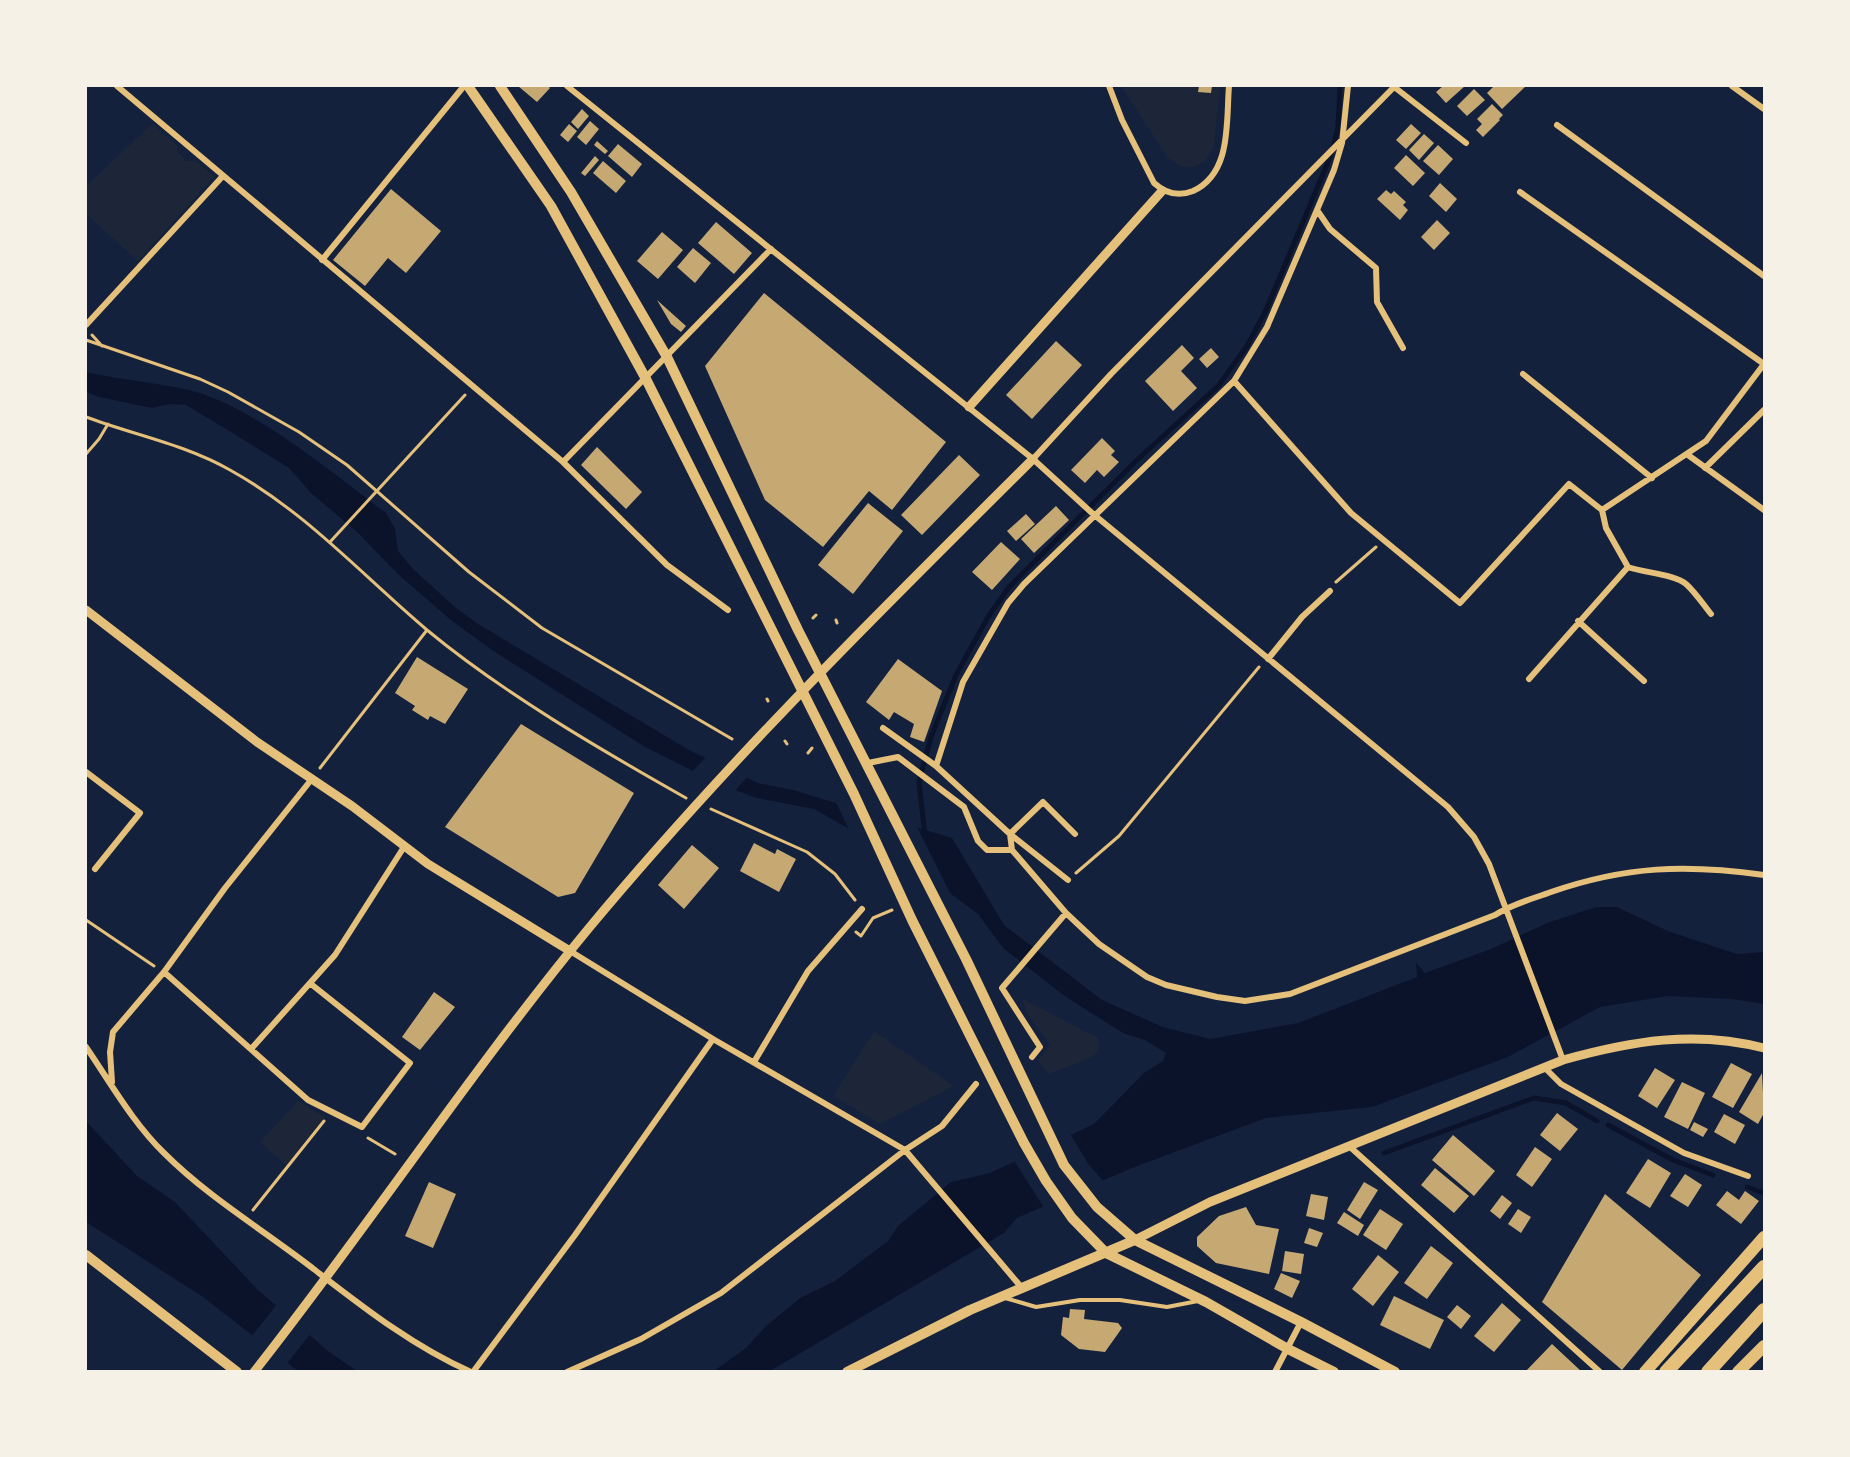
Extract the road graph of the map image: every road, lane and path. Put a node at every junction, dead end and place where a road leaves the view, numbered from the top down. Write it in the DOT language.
graph roads {
  1 [pos="117,86"];
  2 [pos="466,86"];
  3 [pos="500,86"];
  4 [pos="567,86"];
  5 [pos="1109,86"];
  6 [pos="1229,86"];
  7 [pos="1348,86"];
  8 [pos="1394,86"];
  9 [pos="1732,86"];
  10 [pos="1764,109"];
  11 [pos="1557,125"];
  12 [pos="1466,143"];
  13 [pos="222,177"];
  14 [pos="1162,190"];
  15 [pos="1520,192"];
  16 [pos="1317,210"];
  17 [pos="771,249"];
  18 [pos="322,260"];
  19 [pos="1764,276"];
  20 [pos="86,326"];
  21 [pos="86,340"];
  22 [pos="102,347"];
  23 [pos="1403,348"];
  24 [pos="667,357"];
  25 [pos="1764,364"];
  26 [pos="1523,374"];
  27 [pos="646,379"];
  28 [pos="1234,381"];
  29 [pos="473,387"];
  30 [pos="969,407"];
  31 [pos="1764,410"];
  32 [pos="86,417"];
  33 [pos="108,424"];
  34 [pos="86,454"];
  35 [pos="1688,455"];
  36 [pos="1033,459"];
  37 [pos="563,462"];
  38 [pos="1705,468"];
  39 [pos="1652,478"];
  40 [pos="374,491"];
  41 [pos="1602,510"];
  42 [pos="1764,510"];
  43 [pos="1093,514"];
  44 [pos="332,540"];
  45 [pos="1384,540"];
  46 [pos="1628,567"];
  47 [pos="1330,591"];
  48 [pos="86,610"];
  49 [pos="728,610"];
  50 [pos="1711,614"];
  51 [pos="1578,621"];
  52 [pos="427,630"];
  53 [pos="1268,659"];
  54 [pos="1261,664"];
  55 [pos="820,671"];
  56 [pos="1529,679"];
  57 [pos="1644,681"];
  58 [pos="802,691"];
  59 [pos="883,728"];
  60 [pos="732,739"];
  61 [pos="812,748"];
  62 [pos="808,753"];
  63 [pos="868,763"];
  64 [pos="934,764"];
  65 [pos="86,772"];
  66 [pos="311,780"];
  67 [pos="698,799"];
  68 [pos="1010,834"];
  69 [pos="1075,834"];
  70 [pos="404,847"];
  71 [pos="1012,850"];
  72 [pos="95,869"];
  73 [pos="1764,874"];
  74 [pos="1068,880"];
  75 [pos="1508,907"];
  76 [pos="862,909"];
  77 [pos="891,910"];
  78 [pos="1066,913"];
  79 [pos="86,920"];
  80 [pos="863,933"];
  81 [pos="570,951"];
  82 [pos="164,972"];
  83 [pos="311,984"];
  84 [pos="713,1039"];
  85 [pos="86,1047"];
  86 [pos="252,1048"];
  87 [pos="1764,1048"];
  88 [pos="1032,1057"];
  89 [pos="1563,1060"];
  90 [pos="754,1062"];
  91 [pos="1545,1068"];
  92 [pos="112,1084"];
  93 [pos="976,1084"];
  94 [pos="331,1113"];
  95 [pos="362,1126"];
  96 [pos="1349,1146"];
  97 [pos="905,1150"];
  98 [pos="394,1154"];
  99 [pos="1748,1176"];
  100 [pos="245,1220"];
  101 [pos="1764,1237"];
  102 [pos="1135,1240"];
  103 [pos="1106,1253"];
  104 [pos="86,1254"];
  105 [pos="1764,1267"];
  106 [pos="324,1277"];
  107 [pos="1022,1288"];
  108 [pos="1001,1297"];
  109 [pos="1201,1300"];
  110 [pos="1764,1310"];
  111 [pos="1301,1322"];
  112 [pos="1764,1346"];
  113 [pos="1288,1349"];
  114 [pos="237,1371"];
  115 [pos="254,1371"];
  116 [pos="472,1371"];
  117 [pos="567,1371"];
  118 [pos="847,1371"];
  119 [pos="1275,1371"];
  120 [pos="1335,1371"];
  121 [pos="1395,1371"];
  122 [pos="1600,1371"];
  123 [pos="1645,1371"];
  124 [pos="1666,1371"];
  125 [pos="1708,1371"];
  126 [pos="1738,1371"];
  1 -- 13 [label="street"];
  2 -- 18 [label="street"];
  2 -- 27 [label="main road"];
  3 -- 24 [label="main road"];
  4 -- 17 [label="street"];
  5 -- 14 [label="street"];
  6 -- 14 [label="street"];
  7 -- 16 [label="street"];
  8 -- 12 [label="street"];
  8 -- 36 [label="street"];
  9 -- 10 [label="street"];
  11 -- 19 [label="street"];
  13 -- 18 [label="street"];
  13 -- 20 [label="street"];
  14 -- 30 [label="street"];
  15 -- 25 [label="street"];
  16 -- 23 [label="street"];
  16 -- 28 [label="street"];
  17 -- 24 [label="street"];
  17 -- 30 [label="street"];
  18 -- 29 [label="street"];
  20 -- 22 [label="path"];
  21 -- 22 [label="path"];
  22 -- 40 [label="path"];
  24 -- 27 [label="street"];
  24 -- 55 [label="main road"];
  25 -- 35 [label="street"];
  26 -- 39 [label="street"];
  27 -- 37 [label="street"];
  27 -- 58 [label="main road"];
  28 -- 43 [label="street"];
  28 -- 45 [label="street"];
  29 -- 37 [label="street"];
  29 -- 40 [label="path"];
  30 -- 36 [label="street"];
  31 -- 38 [label="street"];
  32 -- 33 [label="path"];
  33 -- 34 [label="path"];
  33 -- 44 [label="path"];
  35 -- 38 [label="street"];
  35 -- 39 [label="street"];
  36 -- 43 [label="street"];
  36 -- 55 [label="street"];
  37 -- 49 [label="street"];
  38 -- 42 [label="street"];
  39 -- 41 [label="street"];
  40 -- 44 [label="path"];
  40 -- 60 [label="path"];
  41 -- 45 [label="street"];
  41 -- 46 [label="street"];
  43 -- 53 [label="street"];
  43 -- 64 [label="street"];
  44 -- 52 [label="path"];
  45 -- 47 [label="path"];
  46 -- 50 [label="street"];
  46 -- 51 [label="street"];
  47 -- 53 [label="street"];
  48 -- 66 [label="street"];
  51 -- 56 [label="street"];
  51 -- 57 [label="street"];
  52 -- 66 [label="path"];
  52 -- 67 [label="path"];
  53 -- 75 [label="street"];
  54 -- 74 [label="path"];
  55 -- 58 [label="street"];
  55 -- 63 [label="main road"];
  58 -- 67 [label="street"];
  58 -- 103 [label="main road"];
  59 -- 64 [label="street"];
  61 -- 62 [label="path"];
  63 -- 71 [label="street"];
  63 -- 102 [label="main road"];
  64 -- 68 [label="street"];
  65 -- 72 [label="street"];
  66 -- 70 [label="street"];
  66 -- 82 [label="street"];
  67 -- 76 [label="path"];
  67 -- 81 [label="street"];
  68 -- 69 [label="street"];
  68 -- 71 [label="street"];
  68 -- 74 [label="street"];
  70 -- 81 [label="street"];
  70 -- 83 [label="street"];
  71 -- 78 [label="street"];
  73 -- 75 [label="street"];
  75 -- 78 [label="street"];
  75 -- 89 [label="street"];
  76 -- 90 [label="street"];
  77 -- 80 [label="path"];
  78 -- 88 [label="street"];
  79 -- 82 [label="path"];
  81 -- 84 [label="street"];
  81 -- 106 [label="street"];
  82 -- 86 [label="street"];
  82 -- 92 [label="street"];
  83 -- 86 [label="street"];
  83 -- 95 [label="street"];
  84 -- 90 [label="street"];
  84 -- 116 [label="street"];
  85 -- 92 [label="street"];
  86 -- 94 [label="street"];
  87 -- 89 [label="street"];
  89 -- 91 [label="street"];
  90 -- 97 [label="street"];
  91 -- 96 [label="street"];
  91 -- 99 [label="street"];
  92 -- 100 [label="street"];
  93 -- 97 [label="street"];
  94 -- 95 [label="street"];
  94 -- 100 [label="path"];
  95 -- 98 [label="path"];
  96 -- 102 [label="street"];
  96 -- 122 [label="street"];
  97 -- 107 [label="street"];
  97 -- 117 [label="street"];
  100 -- 106 [label="street"];
  101 -- 123 [label="highway"];
  102 -- 103 [label="main road"];
  102 -- 111 [label="main road"];
  103 -- 107 [label="main road"];
  103 -- 109 [label="main road"];
  104 -- 114 [label="main road"];
  105 -- 124 [label="highway"];
  106 -- 115 [label="street"];
  106 -- 116 [label="street"];
  107 -- 108 [label="main road"];
  108 -- 109 [label="lane"];
  108 -- 118 [label="main road"];
  109 -- 113 [label="main road"];
  110 -- 125 [label="highway"];
  111 -- 113 [label="street"];
  111 -- 121 [label="main road"];
  112 -- 126 [label="highway"];
  113 -- 119 [label="street"];
  113 -- 120 [label="main road"];
}
